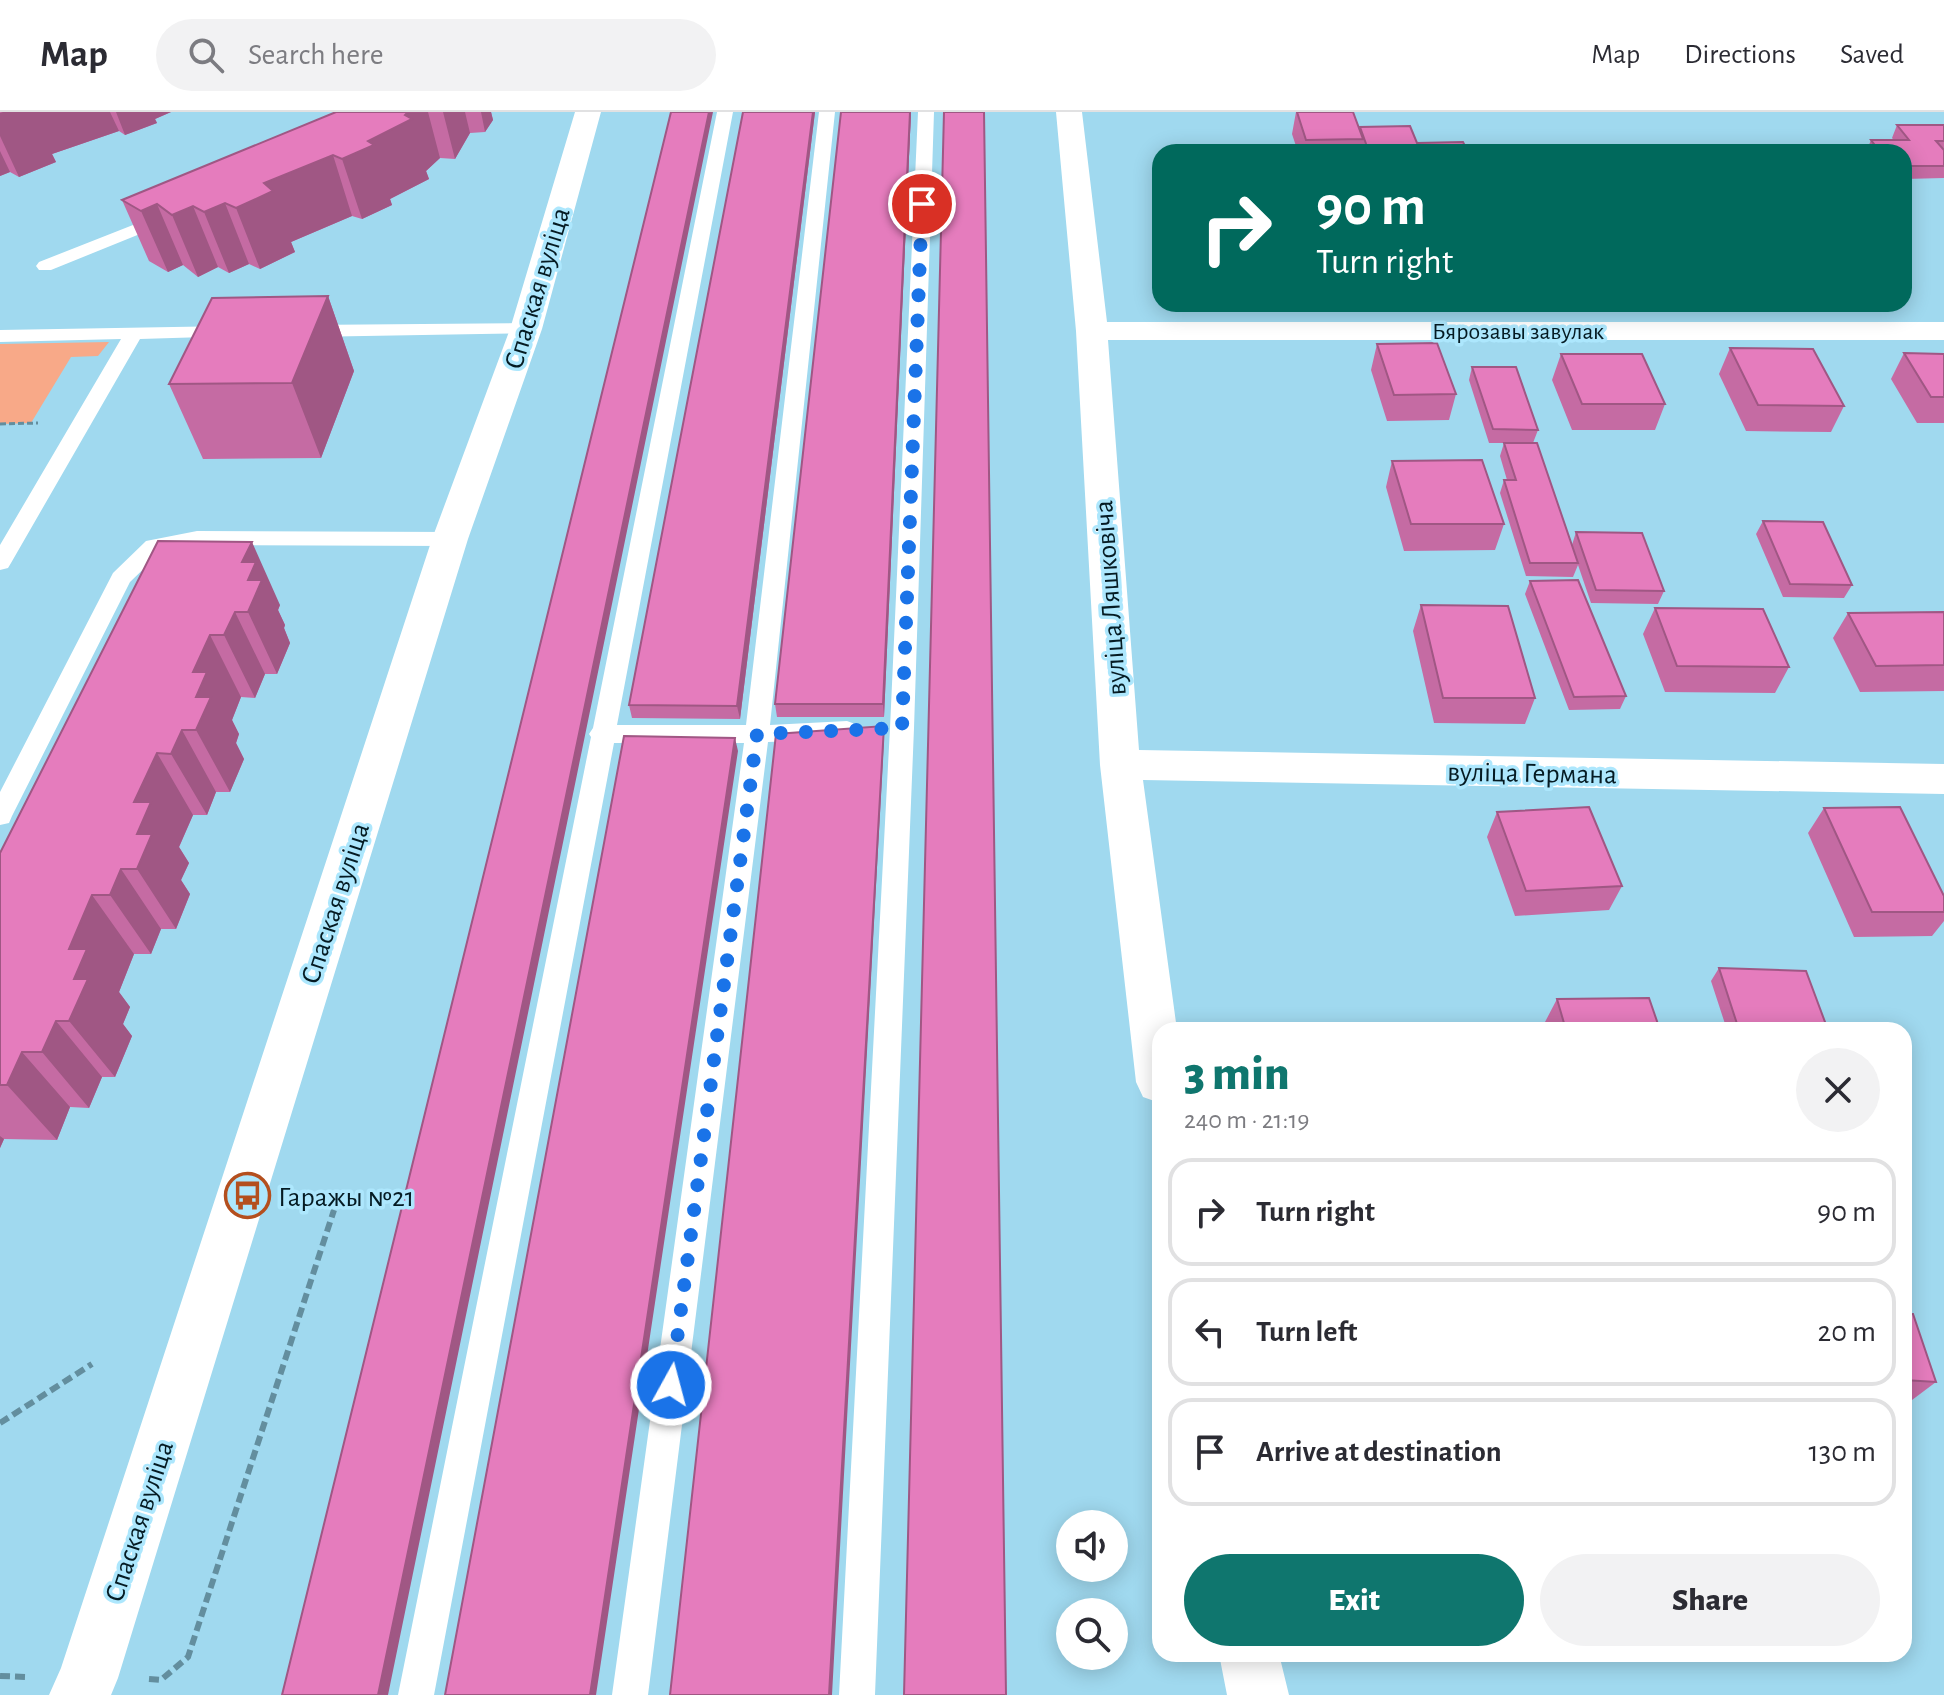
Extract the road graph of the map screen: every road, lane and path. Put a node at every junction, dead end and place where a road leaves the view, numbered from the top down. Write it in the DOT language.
graph roads {
  1 [pos="588,112"];
  2 [pos="725,112"];
  3 [pos="827,112"];
  4 [pos="926,112"];
  5 [pos="1069,112"];
  6 [pos="178,212"];
  7 [pos="45,266"];
  8 [pos="526,329"];
  9 [pos="293,331"];
  10 [pos="1092,331"];
  11 [pos="1944,331"];
  12 [pos="245,332"];
  13 [pos="134,334"];
  14 [pos="0,336"];
  15 [pos="450,539"];
  16 [pos="0,563"];
  17 [pos="902,728"];
  18 [pos="601,734"];
  19 [pos="757,734"];
  20 [pos="1120,765"];
  21 [pos="1944,779"];
  22 [pos="0,816"];
  23 [pos="1152,1022"];
  24 [pos="334,1210"];
  25 [pos="92,1364"];
  26 [pos="0,1423"];
  27 [pos="1251,1662"];
  28 [pos="0,1676"];
  29 [pos="84,1686"];
  30 [pos="416,1695"];
  31 [pos="630,1695"];
  32 [pos="857,1695"];
  33 [pos="1258,1695"];
  1 -- 8 [label="street, Спаская вуліца"];
  2 -- 18 [label="lane"];
  3 -- 19 [label="lane"];
  4 -- 17 [label="lane"];
  5 -- 10 [label="street, вуліца Ляшковіча"];
  6 -- 7 [label="lane"];
  8 -- 9 [label="lane"];
  8 -- 15 [label="street, Спаская вуліца"];
  10 -- 11 [label="street, Бярозавы завулак"];
  10 -- 20 [label="street, вуліца Ляшковіча"];
  12 -- 13 [label="lane"];
  13 -- 14 [label="lane"];
  13 -- 16 [label="lane"];
  15 -- 22 [label="lane"];
  15 -- 29 [label="street, Спаская вуліца"];
  17 -- 19 [label="lane"];
  17 -- 32 [label="lane"];
  18 -- 19 [label="lane"];
  18 -- 30 [label="lane"];
  19 -- 31 [label="lane"];
  20 -- 21 [label="street, вуліца Германа"];
  20 -- 23 [label="street, вуліца Ляшковіча"];
  24 -- 29 [label="path"];
  25 -- 26 [label="path"];
  27 -- 33 [label="street"];
  28 -- 29 [label="path"];
}
